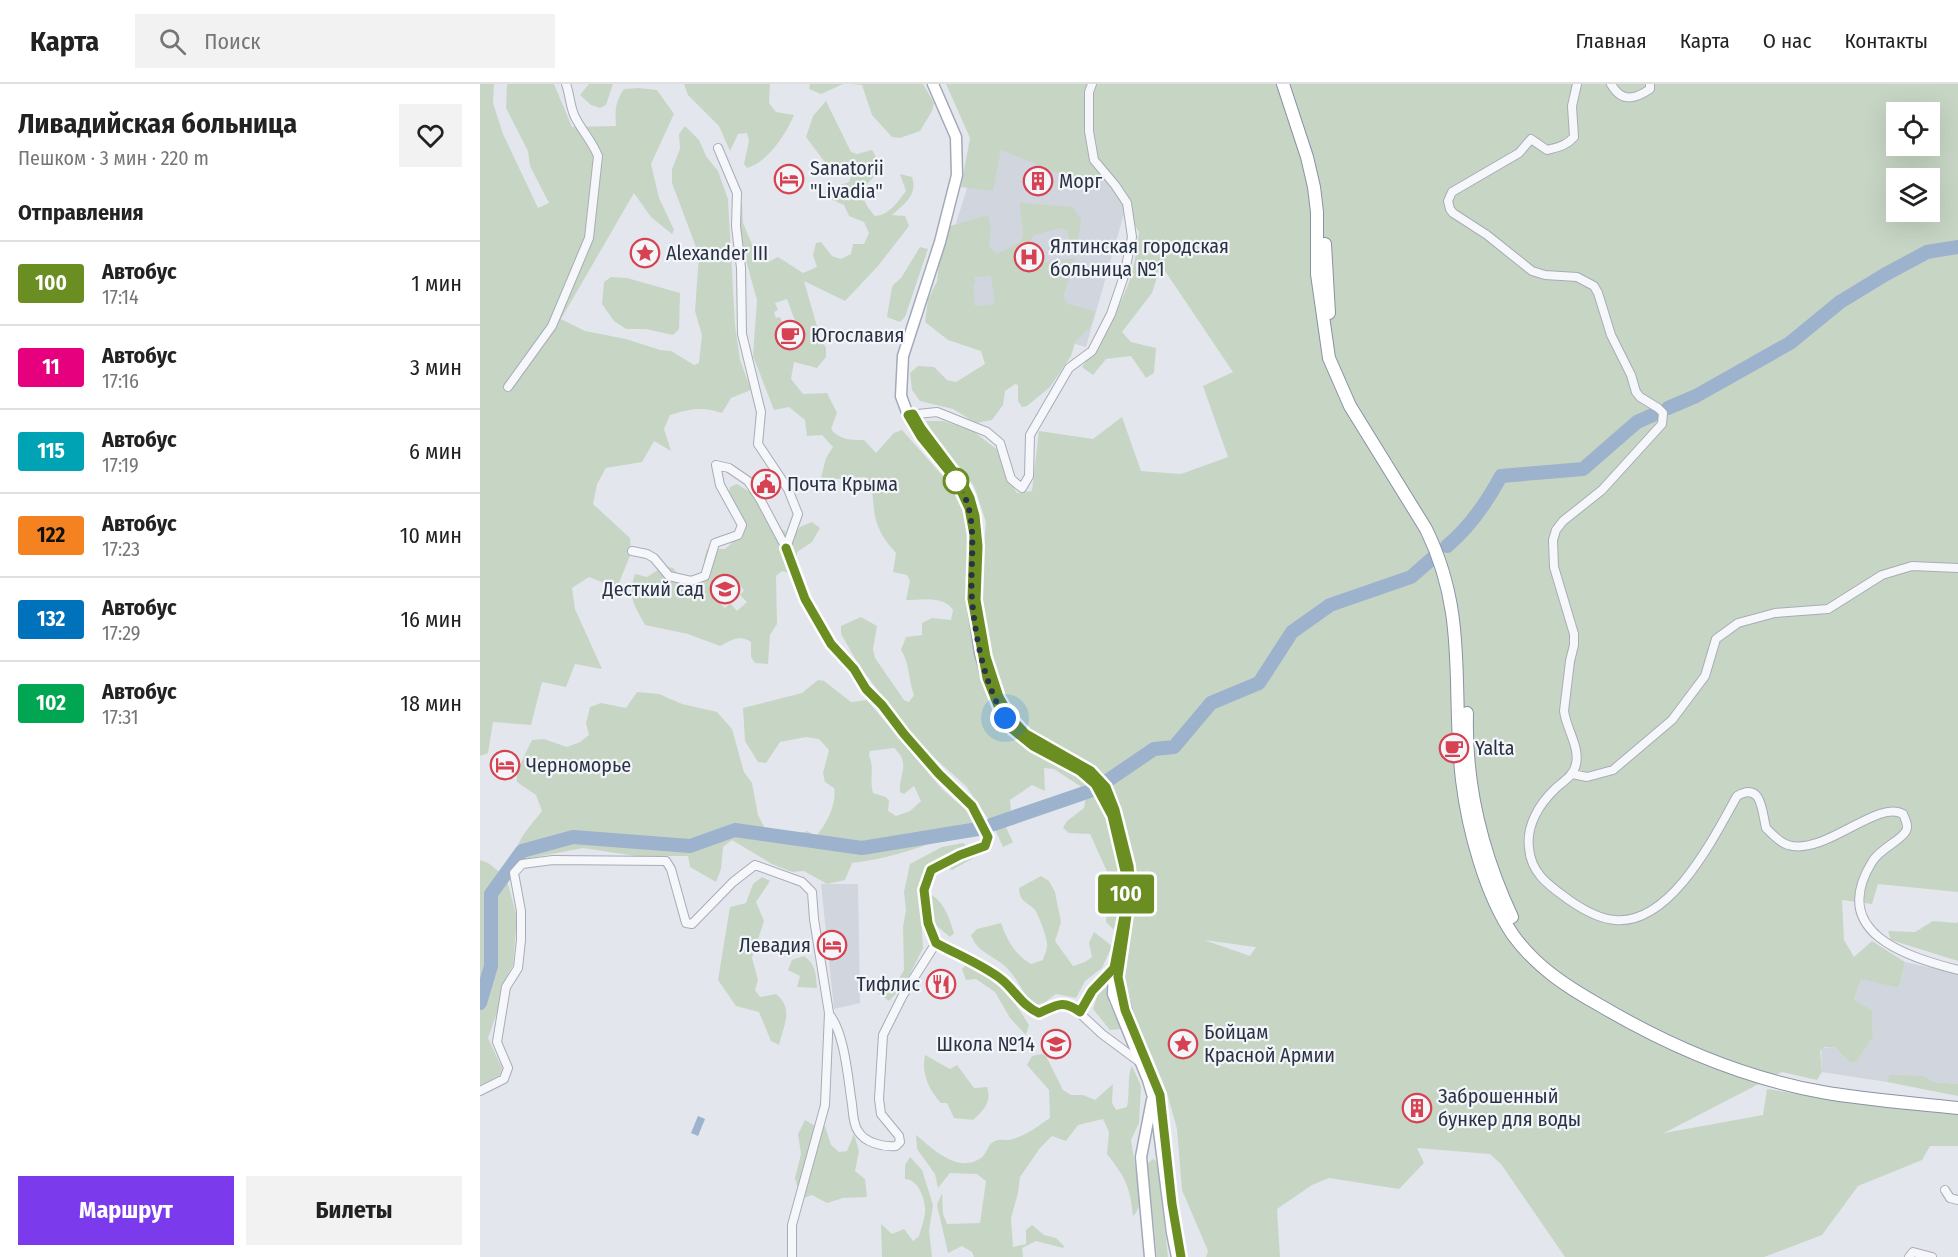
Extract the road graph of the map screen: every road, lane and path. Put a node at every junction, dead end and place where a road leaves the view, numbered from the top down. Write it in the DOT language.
graph roads {
  1 [pos="566,84"];
  2 [pos="933,84"];
  3 [pos="1092,84"];
  4 [pos="1283,84"];
  5 [pos="1290,84"];
  6 [pos="1577,84"];
  7 [pos="1611,84"];
  8 [pos="1650,84"];
  9 [pos="718,148"];
  10 [pos="508,387"];
  11 [pos="911,414"];
  12 [pos="786,548"];
  13 [pos="632,551"];
  14 [pos="1958,568"];
  15 [pos="1572,774"];
  16 [pos="936,943"];
  17 [pos="1116,968"];
  18 [pos="1958,969"];
  19 [pos="1080,1012"];
  20 [pos="829,1013"];
  21 [pos="1142,1063"];
  22 [pos="1152,1074"];
  23 [pos="1822,1088"];
  24 [pos="480,1091"];
  25 [pos="1156,1100"];
  26 [pos="1958,1102"];
  27 [pos="1958,1108"];
  28 [pos="1164,1155"];
  29 [pos="1141,1162"];
  30 [pos="1945,1190"];
  31 [pos="1958,1200"];
  32 [pos="792,1257"];
  33 [pos="1150,1257"];
  34 [pos="1179,1257"];
  35 [pos="1909,1257"];
  36 [pos="1932,1257"];
  1 -- 10 [label="street"];
  2 -- 11 [label="main road"];
  3 -- 11 [label="street"];
  4 -- 23 [label="highway"];
  5 -- 23 [label="highway"];
  6 -- 15 [label="street"];
  7 -- 8 [label="street"];
  9 -- 12 [label="street"];
  11 -- 17 [label="main road"];
  12 -- 13 [label="street"];
  12 -- 16 [label="street"];
  14 -- 15 [label="street"];
  15 -- 18 [label="street"];
  16 -- 19 [label="street"];
  16 -- 20 [label="street"];
  17 -- 19 [label="street"];
  17 -- 21 [label="main road"];
  17 -- 22 [label="main road"];
  19 -- 21 [label="street"];
  20 -- 24 [label="street"];
  20 -- 32 [label="street"];
  21 -- 22 [label="main road"];
  21 -- 25 [label="main road"];
  22 -- 25 [label="main road"];
  23 -- 26 [label="highway"];
  23 -- 27 [label="highway"];
  25 -- 28 [label="main road"];
  25 -- 29 [label="main road"];
  28 -- 29 [label="main road"];
  28 -- 34 [label="main road"];
  29 -- 33 [label="main road"];
  30 -- 31 [label="street"];
  35 -- 36 [label="street"];
}
